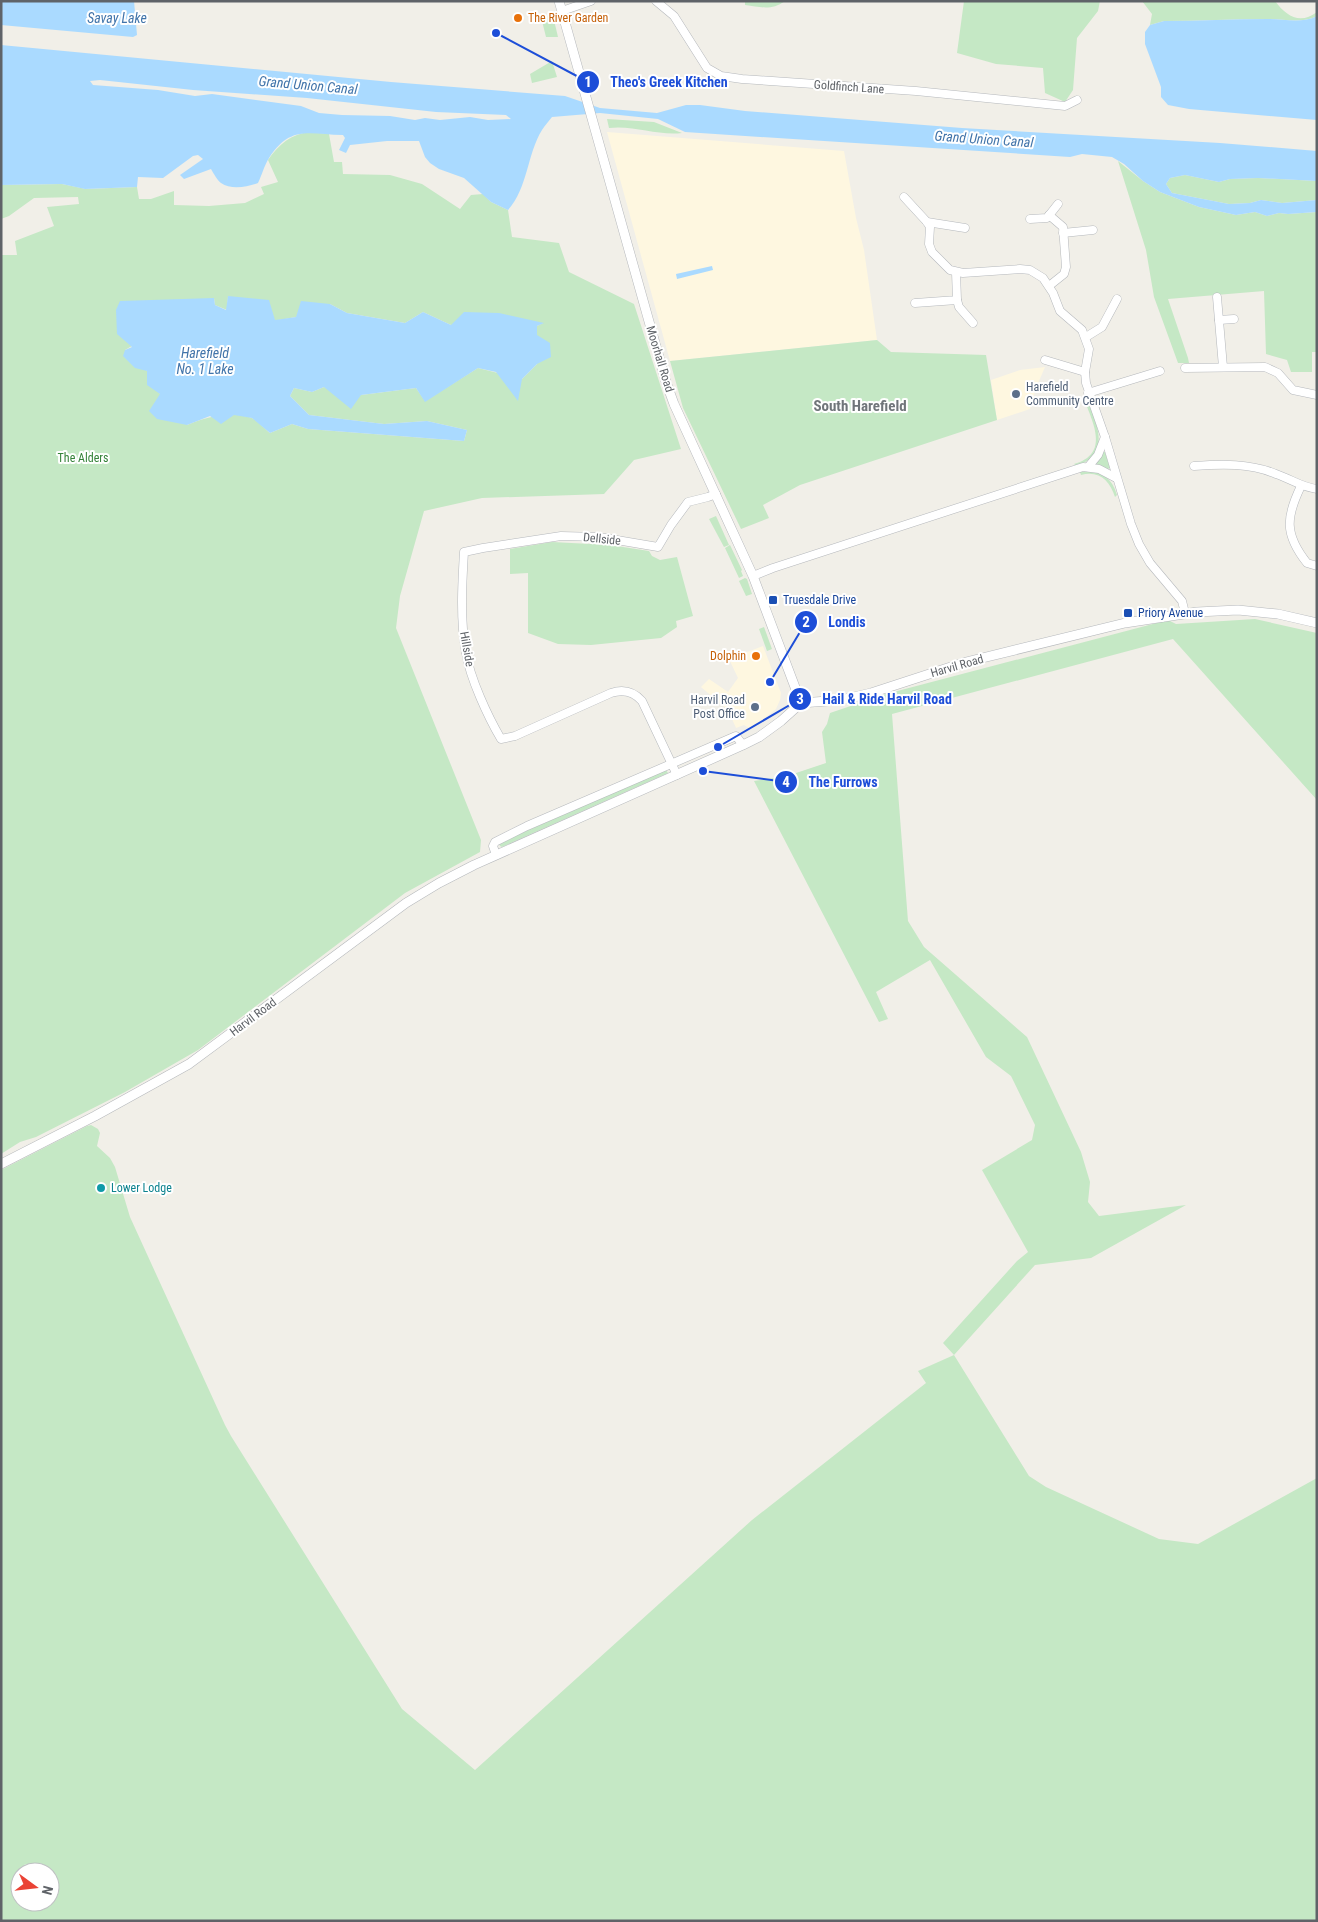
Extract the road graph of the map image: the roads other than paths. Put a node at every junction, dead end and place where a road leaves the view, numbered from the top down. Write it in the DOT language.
graph roads {
  1 [pos="560,1"];
  2 [pos="591,1"];
  3 [pos="656,1"];
  4 [pos="562,11"];
  5 [pos="1077,100"];
  6 [pos="904,197"];
  7 [pos="1058,204"];
  8 [pos="1049,215"];
  9 [pos="1030,219"];
  10 [pos="927,222"];
  11 [pos="965,228"];
  12 [pos="1093,230"];
  13 [pos="1063,232"];
  14 [pos="956,272"];
  15 [pos="1049,286"];
  16 [pos="1217,297"];
  17 [pos="957,300"];
  18 [pos="1117,300"];
  19 [pos="915,303"];
  20 [pos="1234,319"];
  21 [pos="1219,320"];
  22 [pos="973,323"];
  23 [pos="1086,337"];
  24 [pos="1045,360"];
  25 [pos="1223,367"];
  26 [pos="1185,368"];
  27 [pos="1160,371"];
  28 [pos="1085,372"];
  29 [pos="1088,393"];
  30 [pos="1317,395"];
  31 [pos="1105,437"];
  32 [pos="1194,466"];
  33 [pos="1088,467"];
  34 [pos="1116,478"];
  35 [pos="1302,486"];
  36 [pos="1317,489"];
  37 [pos="716,494"];
  38 [pos="464,552"];
  39 [pos="1317,566"];
  40 [pos="753,576"];
  41 [pos="1185,613"];
  42 [pos="1317,624"];
  43 [pos="801,703"];
  44 [pos="743,745"];
  45 [pos="671,764"];
  46 [pos="677,775"];
  47 [pos="496,855"];
  48 [pos="1,1164"];
  1 -- 4 [label="street, Moorhall Road"];
  2 -- 4 [label="street"];
  3 -- 5 [label="street, Goldfinch Lane"];
  4 -- 37 [label="street, Moorhall Road"];
  6 -- 10 [label="street"];
  7 -- 8 [label="street"];
  8 -- 9 [label="street"];
  8 -- 13 [label="street"];
  10 -- 11 [label="street"];
  10 -- 14 [label="street"];
  12 -- 13 [label="street"];
  13 -- 15 [label="street"];
  14 -- 15 [label="street"];
  14 -- 17 [label="street"];
  15 -- 23 [label="street"];
  16 -- 21 [label="street"];
  17 -- 19 [label="street"];
  17 -- 22 [label="street"];
  18 -- 23 [label="street"];
  20 -- 21 [label="street"];
  21 -- 25 [label="street"];
  23 -- 28 [label="street"];
  24 -- 28 [label="street"];
  25 -- 26 [label="street"];
  25 -- 30 [label="street"];
  27 -- 29 [label="street"];
  28 -- 29 [label="street"];
  29 -- 31 [label="street"];
  31 -- 33 [label="street"];
  31 -- 34 [label="street"];
  32 -- 35 [label="street"];
  33 -- 34 [label="street"];
  33 -- 40 [label="street"];
  34 -- 41 [label="street"];
  35 -- 36 [label="street"];
  35 -- 39 [label="street"];
  37 -- 38 [label="street, Dellside"];
  37 -- 40 [label="street, Moorhall Road"];
  38 -- 45 [label="street, Hillside"];
  40 -- 43 [label="street, Moorhall Road"];
  41 -- 42 [label="street, Harvil Road"];
  41 -- 43 [label="street, Harvil Road"];
  43 -- 44 [label="street, Harvil Road"];
  44 -- 45 [label="street"];
  44 -- 46 [label="street, Harvil Road"];
  45 -- 46 [label="street"];
  45 -- 47 [label="street"];
  46 -- 47 [label="street, Harvil Road"];
  47 -- 48 [label="street, Harvil Road"];
}
